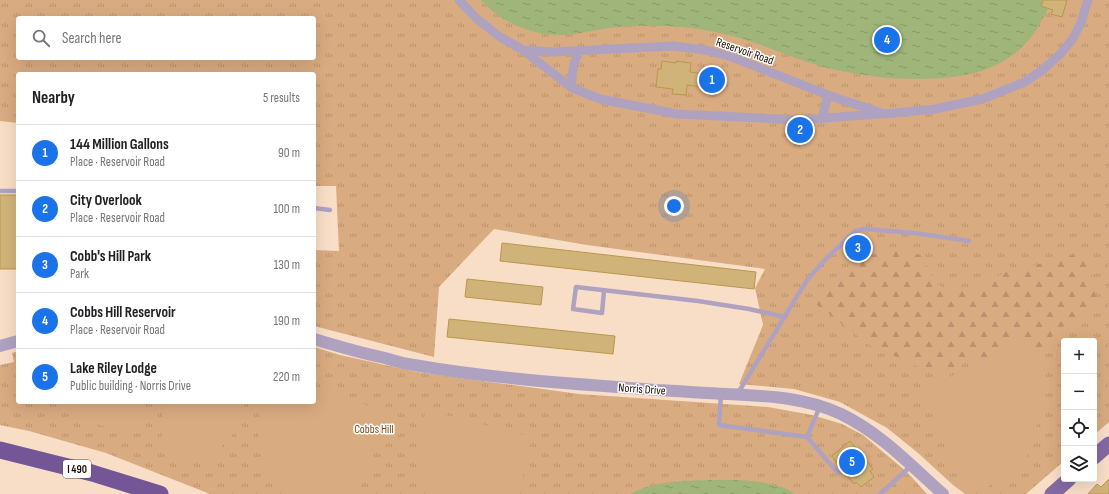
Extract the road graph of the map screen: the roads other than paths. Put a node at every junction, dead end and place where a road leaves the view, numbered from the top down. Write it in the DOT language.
graph roads {
  1 [pos="459,0"];
  2 [pos="1088,0"];
  3 [pos="523,50"];
  4 [pos="579,51"];
  5 [pos="572,88"];
  6 [pos="828,95"];
  7 [pos="884,114"];
  8 [pos="822,118"];
  9 [pos="0,191"];
  10 [pos="16,191"];
  11 [pos="316,208"];
  12 [pos="330,210"];
  13 [pos="969,240"];
  14 [pos="604,290"];
  15 [pos="785,316"];
  16 [pos="316,340"];
  17 [pos="16,342"];
  18 [pos="0,346"];
  19 [pos="721,394"];
  20 [pos="738,394"];
  21 [pos="820,406"];
  22 [pos="807,437"];
  23 [pos="1109,444"];
  24 [pos="0,450"];
  25 [pos="1097,454"];
  26 [pos="912,465"];
  27 [pos="838,473"];
  28 [pos="1066,482"];
  29 [pos="160,494"];
  30 [pos="880,494"];
  31 [pos="943,494"];
  32 [pos="1052,494"];
  1 -- 3 [label="street, Reservoir Road"];
  2 -- 7 [label="street, Reservoir Road"];
  3 -- 4 [label="street, Reservoir Road"];
  3 -- 5 [label="street, Reservoir Road"];
  4 -- 5 [label="street"];
  4 -- 6 [label="street, Reservoir Road"];
  5 -- 8 [label="street, Reservoir Road"];
  6 -- 7 [label="street, Reservoir Road"];
  6 -- 8 [label="street"];
  7 -- 8 [label="street, Reservoir Road"];
  9 -- 10 [label="lane"];
  11 -- 12 [label="lane"];
  13 -- 15 [label="lane"];
  14 -- 14 [label="lane"];
  14 -- 15 [label="lane"];
  15 -- 20 [label="lane"];
  16 -- 19 [label="street, Norris Drive"];
  17 -- 18 [label="street"];
  19 -- 20 [label="street, Norris Drive"];
  19 -- 22 [label="lane"];
  20 -- 21 [label="street, Norris Drive"];
  21 -- 22 [label="lane"];
  21 -- 26 [label="street, Norris Drive"];
  22 -- 27 [label="lane"];
  23 -- 25 [label="main road"];
  24 -- 29 [label="highway, I 490"];
  26 -- 30 [label="lane"];
  26 -- 31 [label="street, Norris Drive"];
  28 -- 32 [label="main road"];
}
